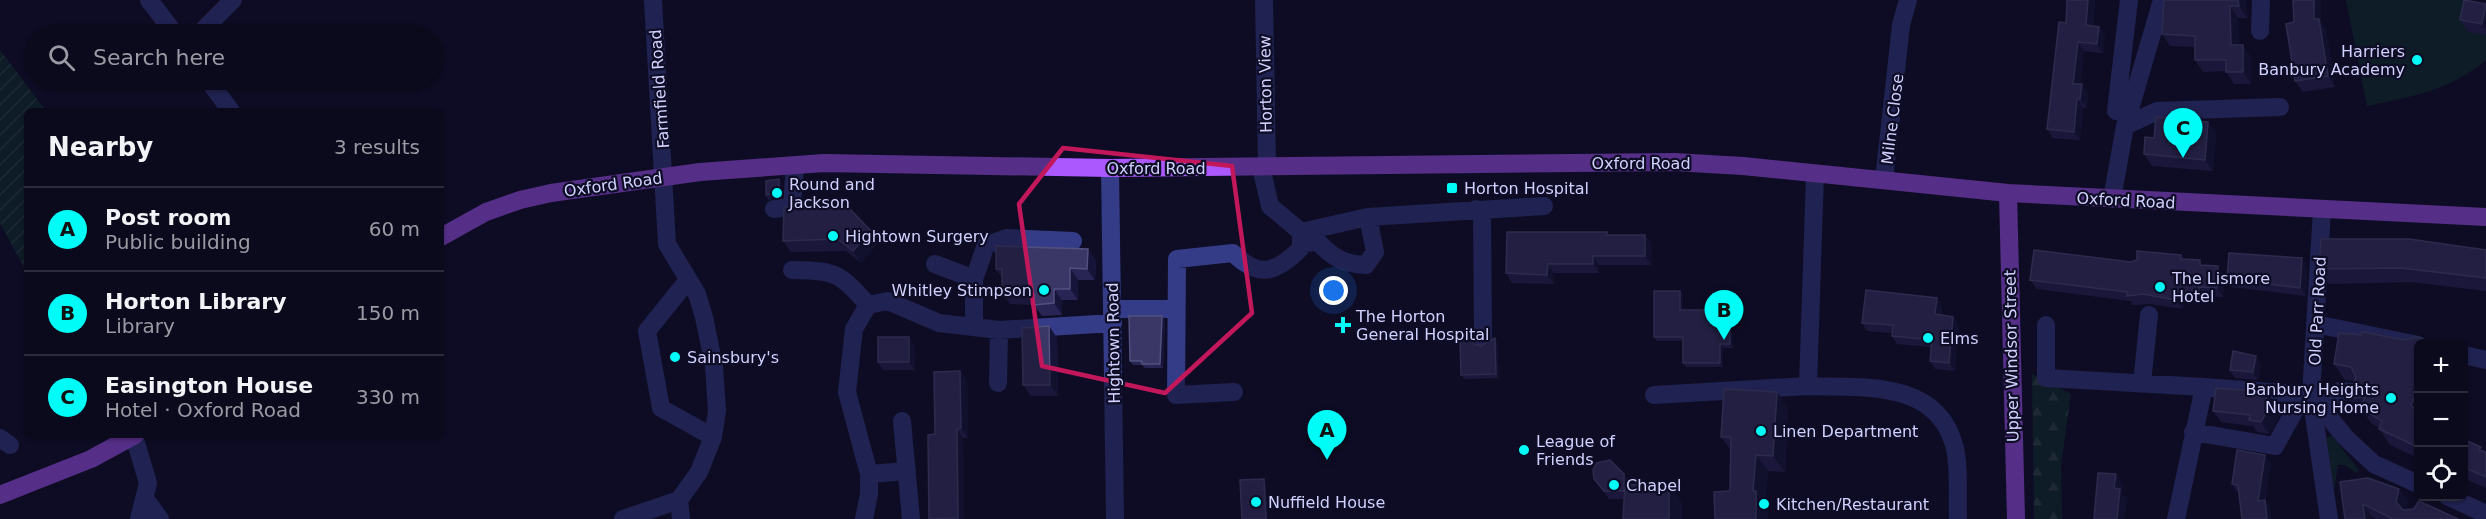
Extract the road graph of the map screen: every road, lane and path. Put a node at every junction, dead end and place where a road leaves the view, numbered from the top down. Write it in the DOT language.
graph roads {
  1 [pos="149,0"];
  2 [pos="233,0"];
  3 [pos="653,0"];
  4 [pos="1264,0"];
  5 [pos="1908,0"];
  6 [pos="2129,0"];
  7 [pos="2162,0"];
  8 [pos="2261,0"];
  9 [pos="167,24"];
  10 [pos="209,24"];
  11 [pos="2260,32"];
  12 [pos="215,90"];
  13 [pos="2280,107"];
  14 [pos="229,108"];
  15 [pos="2126,120"];
  16 [pos="795,165"];
  17 [pos="1264,167"];
  18 [pos="1110,168"];
  19 [pos="1815,174"];
  20 [pos="662,177"];
  21 [pos="1884,180"];
  22 [pos="2008,193"];
  23 [pos="2112,199"];
  24 [pos="1544,206"];
  25 [pos="774,209"];
  26 [pos="1476,209"];
  27 [pos="2322,210"];
  28 [pos="1368,217"];
  29 [pos="2486,217"];
  30 [pos="444,235"];
  31 [pos="1301,238"];
  32 [pos="1073,241"];
  33 [pos="935,264"];
  34 [pos="792,270"];
  35 [pos="974,279"];
  36 [pos="688,280"];
  37 [pos="868,305"];
  38 [pos="1174,309"];
  39 [pos="2149,315"];
  40 [pos="1113,316"];
  41 [pos="2316,324"];
  42 [pos="2046,325"];
  43 [pos="974,327"];
  44 [pos="999,330"];
  45 [pos="1483,339"];
  46 [pos="2414,344"];
  47 [pos="2468,356"];
  48 [pos="2486,360"];
  49 [pos="998,383"];
  50 [pos="2142,383"];
  51 [pos="1808,386"];
  52 [pos="2201,386"];
  53 [pos="1234,392"];
  54 [pos="2356,392"];
  55 [pos="1654,395"];
  56 [pos="2313,399"];
  57 [pos="902,421"];
  58 [pos="2193,432"];
  59 [pos="713,437"];
  60 [pos="129,438"];
  61 [pos="135,438"];
  62 [pos="907,471"];
  63 [pos="869,474"];
  64 [pos="2414,482"];
  65 [pos="0,495"];
  66 [pos="146,500"];
  67 [pos="680,500"];
  68 [pos="2458,501"];
  69 [pos="2486,514"];
  70 [pos="139,519"];
  71 [pos="160,519"];
  72 [pos="623,519"];
  73 [pos="681,519"];
  74 [pos="864,519"];
  75 [pos="911,519"];
  76 [pos="1115,519"];
  77 [pos="1958,519"];
  78 [pos="2016,519"];
  79 [pos="2167,519"];
  80 [pos="2175,519"];
  81 [pos="2329,519"];
  1 -- 9 [label="street"];
  2 -- 10 [label="street"];
  3 -- 20 [label="street, Farmfield Road"];
  4 -- 17 [label="street, Horton View"];
  5 -- 21 [label="street, Milne Close"];
  6 -- 15 [label="street"];
  7 -- 15 [label="street"];
  8 -- 11 [label="street"];
  12 -- 14 [label="street"];
  13 -- 15 [label="street"];
  15 -- 23 [label="street"];
  16 -- 18 [label="main road, Oxford Road"];
  16 -- 20 [label="main road, Oxford Road"];
  16 -- 25 [label="street"];
  17 -- 18 [label="main road, Oxford Road"];
  17 -- 19 [label="main road, Oxford Road"];
  17 -- 31 [label="street, Horton View"];
  18 -- 40 [label="street, Hightown Road"];
  19 -- 21 [label="main road, Oxford Road"];
  19 -- 51 [label="street"];
  20 -- 30 [label="main road, Oxford Road"];
  20 -- 36 [label="street, Farmfield Road"];
  21 -- 22 [label="main road, Oxford Road"];
  22 -- 23 [label="main road, Oxford Road"];
  22 -- 78 [label="main road, Upper Windsor Street"];
  23 -- 27 [label="main road, Oxford Road"];
  24 -- 26 [label="street"];
  26 -- 28 [label="street"];
  26 -- 45 [label="street"];
  27 -- 29 [label="main road, Oxford Road"];
  27 -- 41 [label="street, Old Parr Road"];
  28 -- 31 [label="street"];
  28 -- 31 [label="street"];
  31 -- 38 [label="street"];
  32 -- 35 [label="street"];
  33 -- 35 [label="street"];
  34 -- 37 [label="street"];
  35 -- 43 [label="street"];
  36 -- 59 [label="street, Farmfield Road"];
  36 -- 59 [label="street"];
  37 -- 43 [label="street"];
  37 -- 63 [label="street"];
  38 -- 40 [label="street"];
  38 -- 53 [label="street"];
  39 -- 50 [label="street"];
  40 -- 44 [label="street"];
  40 -- 76 [label="street, Hightown Road"];
  41 -- 46 [label="street"];
  41 -- 56 [label="street, Old Parr Road"];
  42 -- 50 [label="street"];
  43 -- 44 [label="street"];
  44 -- 49 [label="street"];
  47 -- 48 [label="street"];
  50 -- 52 [label="street"];
  51 -- 55 [label="street"];
  51 -- 77 [label="street"];
  52 -- 56 [label="street"];
  52 -- 58 [label="street"];
  52 -- 79 [label="street"];
  54 -- 56 [label="street"];
  56 -- 58 [label="street"];
  56 -- 64 [label="street"];
  56 -- 81 [label="street, Old Parr Road"];
  57 -- 62 [label="street"];
  58 -- 80 [label="street"];
  59 -- 67 [label="street, Farmfield Road"];
  60 -- 65 [label="main road"];
  61 -- 66 [label="street"];
  62 -- 63 [label="street"];
  62 -- 75 [label="street"];
  63 -- 74 [label="street"];
  66 -- 70 [label="street"];
  66 -- 71 [label="street"];
  67 -- 72 [label="street"];
  67 -- 73 [label="street"];
  68 -- 69 [label="street"];
}
